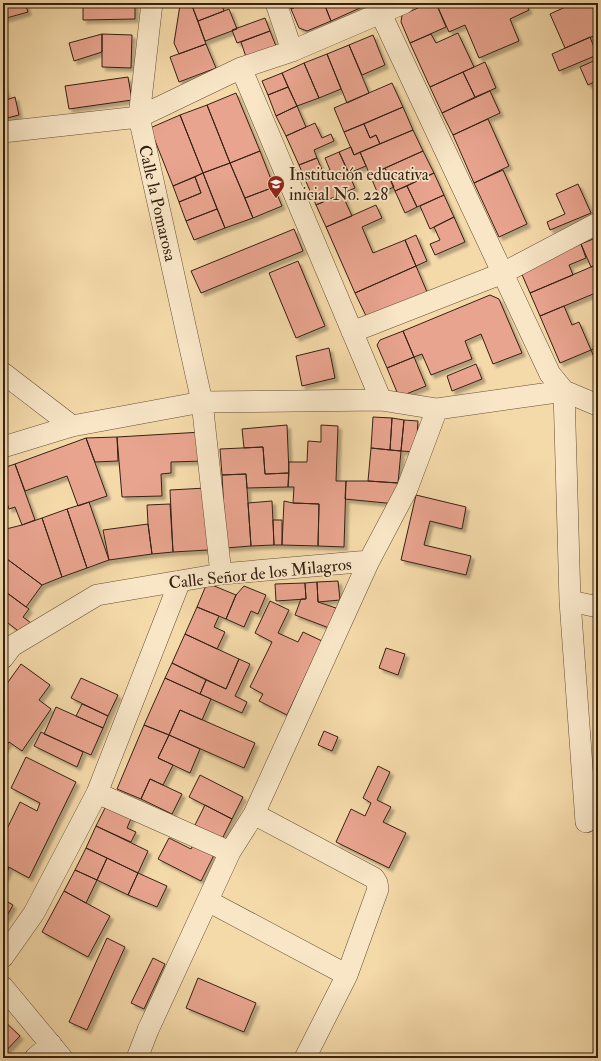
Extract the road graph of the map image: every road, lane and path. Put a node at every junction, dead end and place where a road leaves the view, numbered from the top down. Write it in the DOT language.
graph roads {
  1 [pos="152,3"];
  2 [pos="276,3"];
  3 [pos="404,3"];
  4 [pos="381,14"];
  5 [pos="292,51"];
  6 [pos="241,68"];
  7 [pos="138,117"];
  8 [pos="3,132"];
  9 [pos="598,223"];
  10 [pos="503,273"];
  11 [pos="352,332"];
  12 [pos="3,373"];
  13 [pos="564,391"];
  14 [pos="381,400"];
  15 [pos="202,402"];
  16 [pos="598,404"];
  17 [pos="437,409"];
  18 [pos="72,426"];
  19 [pos="3,447"];
  20 [pos="369,561"];
  21 [pos="221,574"];
  22 [pos="180,581"];
  23 [pos="570,601"];
  24 [pos="598,607"];
  25 [pos="6,648"];
  26 [pos="97,793"];
  27 [pos="254,814"];
  28 [pos="586,822"];
  29 [pos="230,852"];
  30 [pos="208,902"];
  31 [pos="3,957"];
  32 [pos="347,975"];
  33 [pos="3,987"];
  34 [pos="57,1051"];
  35 [pos="35,1058"];
  36 [pos="137,1058"];
  37 [pos="305,1058"];
  1 -- 7 [label="street, Calle la Pomarosa"];
  2 -- 5 [label="street"];
  3 -- 4 [label="street"];
  4 -- 5 [label="street"];
  4 -- 10 [label="street"];
  5 -- 6 [label="street"];
  6 -- 7 [label="street"];
  6 -- 11 [label="street"];
  7 -- 8 [label="street"];
  7 -- 15 [label="street, Calle la Pomarosa"];
  9 -- 10 [label="street"];
  10 -- 11 [label="street"];
  10 -- 13 [label="street"];
  11 -- 14 [label="street"];
  12 -- 18 [label="street"];
  13 -- 16 [label="street"];
  13 -- 17 [label="street"];
  13 -- 23 [label="street"];
  14 -- 15 [label="street"];
  14 -- 17 [label="street"];
  15 -- 18 [label="street"];
  15 -- 21 [label="street, Calle la Pomarosa"];
  17 -- 20 [label="street"];
  18 -- 19 [label="street"];
  20 -- 21 [label="street, Calle Señor de los Milagros"];
  20 -- 27 [label="street"];
  21 -- 22 [label="street, Calle Señor de los Milagros"];
  22 -- 25 [label="street, Calle Señor de los Milagros"];
  22 -- 26 [label="street"];
  23 -- 24 [label="street"];
  23 -- 28 [label="street"];
  26 -- 29 [label="street"];
  26 -- 31 [label="street"];
  27 -- 29 [label="street"];
  27 -- 32 [label="street"];
  29 -- 30 [label="street"];
  30 -- 32 [label="street"];
  30 -- 36 [label="street"];
  32 -- 37 [label="street"];
  33 -- 34 [label="street"];
  34 -- 35 [label="street"];
}
